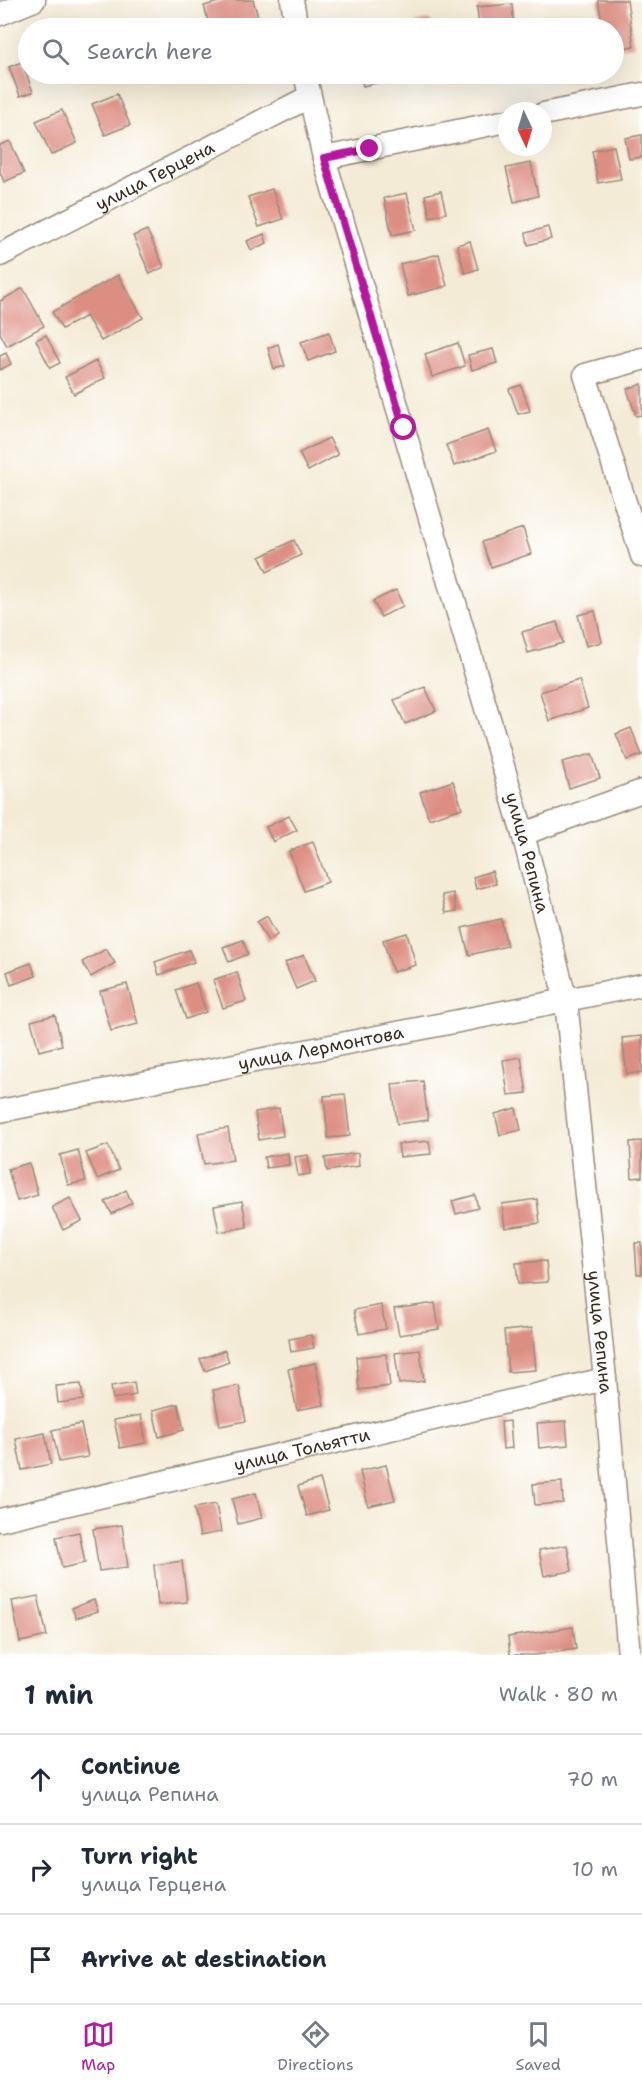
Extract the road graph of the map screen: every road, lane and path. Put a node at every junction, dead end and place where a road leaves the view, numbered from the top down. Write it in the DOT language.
graph roads {
  1 [pos="34,0"];
  2 [pos="292,0"];
  3 [pos="0,14"];
  4 [pos="295,18"];
  5 [pos="307,84"];
  6 [pos="642,94"];
  7 [pos="309,97"];
  8 [pos="552,112"];
  9 [pos="498,123"];
  10 [pos="324,158"];
  11 [pos="0,255"];
  12 [pos="642,359"];
  13 [pos="642,556"];
  14 [pos="642,791"];
  15 [pos="523,834"];
  16 [pos="642,985"];
  17 [pos="566,1000"];
  18 [pos="0,1111"];
  19 [pos="605,1379"];
  20 [pos="0,1520"];
  21 [pos="629,1655"];
  1 -- 3 [label="street"];
  2 -- 4 [label="street"];
  5 -- 7 [label="street, улица Репина"];
  6 -- 8 [label="street"];
  7 -- 10 [label="street, улица Репина"];
  7 -- 11 [label="street, улица Герцена"];
  9 -- 10 [label="street"];
  10 -- 15 [label="street, улица Репина"];
  12 -- 13 [label="street"];
  14 -- 15 [label="street"];
  15 -- 17 [label="street, улица Репина"];
  16 -- 17 [label="street, улица Лермонтова"];
  17 -- 18 [label="street, улица Лермонтова"];
  17 -- 19 [label="street, улица Репина"];
  19 -- 20 [label="street, улица Тольятти"];
  19 -- 21 [label="street, улица Репина"];
}
